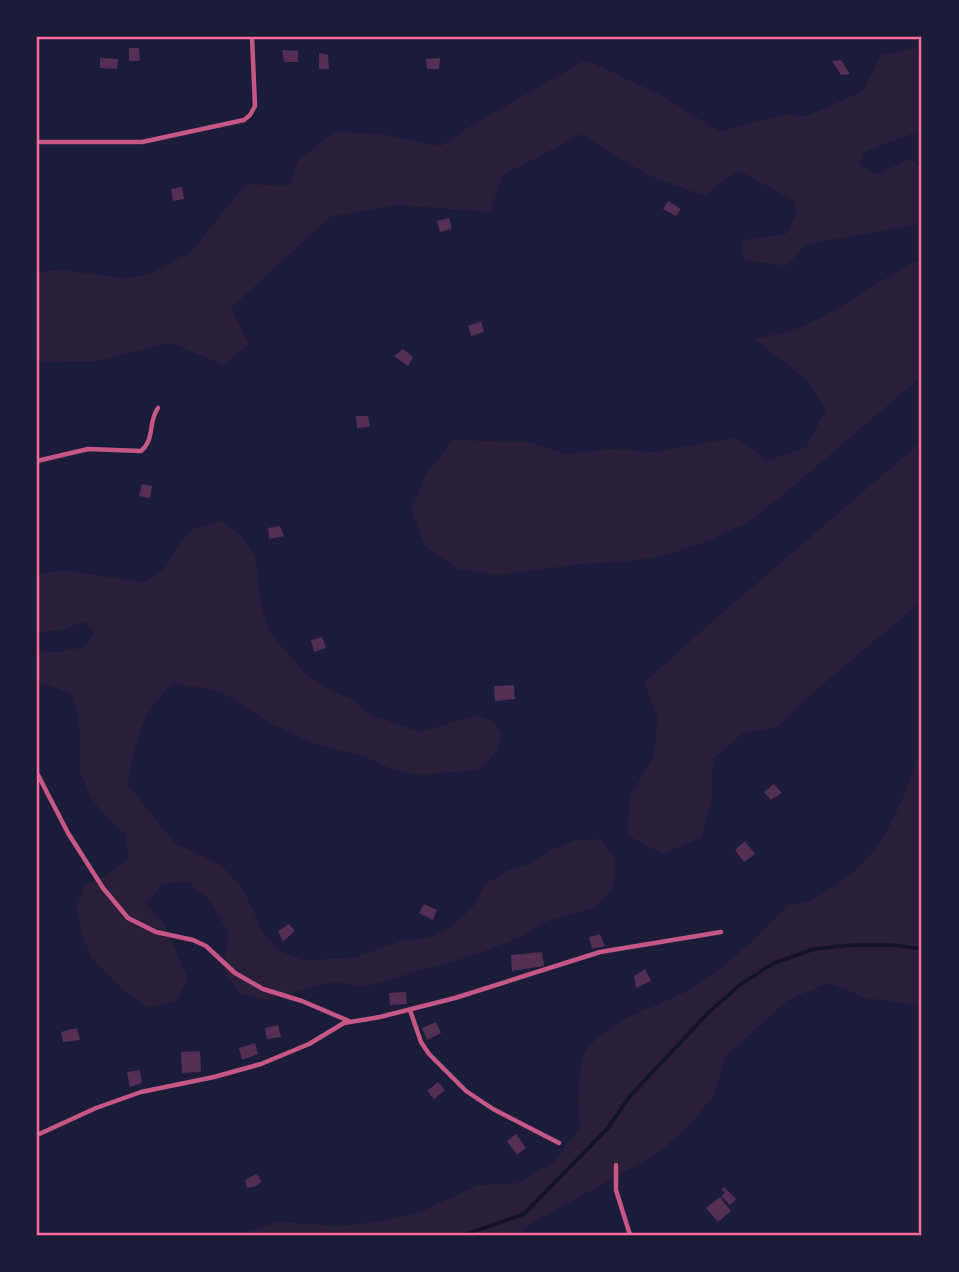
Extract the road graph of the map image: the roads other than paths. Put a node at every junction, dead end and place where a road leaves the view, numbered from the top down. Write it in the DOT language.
graph roads {
  1 [pos="252,37"];
  2 [pos="37,142"];
  3 [pos="158,408"];
  4 [pos="37,461"];
  5 [pos="37,773"];
  6 [pos="721,932"];
  7 [pos="410,1010"];
  8 [pos="352,1022"];
  9 [pos="37,1135"];
  10 [pos="559,1143"];
  11 [pos="616,1166"];
  12 [pos="630,1235"];
  1 -- 2 [label="street"];
  3 -- 4 [label="street"];
  5 -- 8 [label="street"];
  6 -- 7 [label="street"];
  7 -- 8 [label="street"];
  7 -- 10 [label="street"];
  8 -- 9 [label="street"];
  11 -- 12 [label="street"];
}
